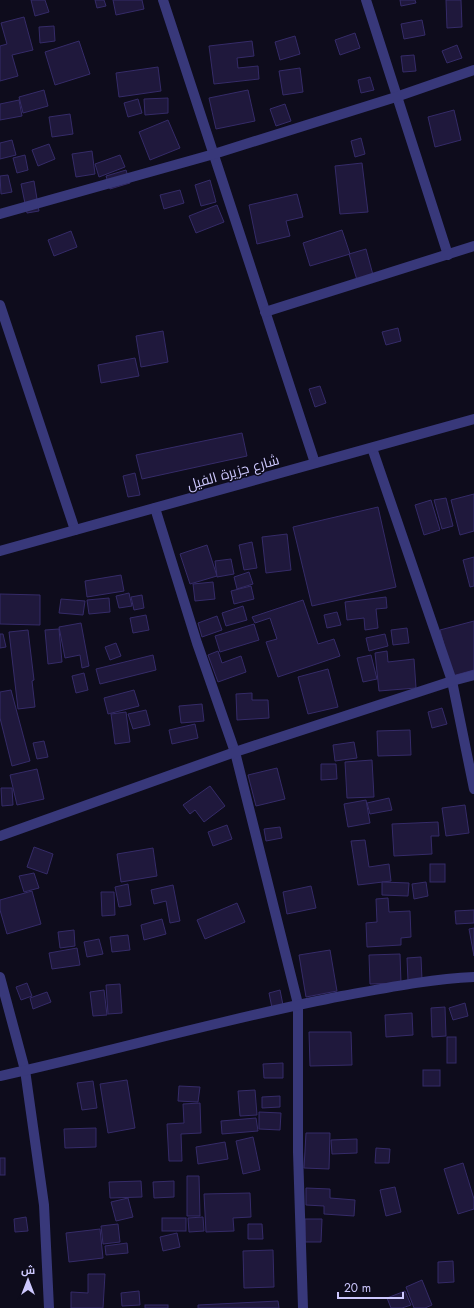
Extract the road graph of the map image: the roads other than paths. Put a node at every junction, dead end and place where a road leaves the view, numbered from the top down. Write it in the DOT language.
graph roads {
  1 [pos="163,0"];
  2 [pos="366,0"];
  3 [pos="474,70"];
  4 [pos="396,96"];
  5 [pos="214,154"];
  6 [pos="0,214"];
  7 [pos="474,246"];
  8 [pos="448,255"];
  9 [pos="0,305"];
  10 [pos="265,312"];
  11 [pos="474,419"];
  12 [pos="372,448"];
  13 [pos="315,463"];
  14 [pos="155,508"];
  15 [pos="75,530"];
  16 [pos="0,551"];
  17 [pos="474,675"];
  18 [pos="452,681"];
  19 [pos="235,752"];
  20 [pos="474,789"];
  21 [pos="0,836"];
  22 [pos="0,977"];
  23 [pos="474,977"];
  24 [pos="298,1004"];
  25 [pos="25,1070"];
  26 [pos="0,1076"];
  27 [pos="49,1308"];
  28 [pos="303,1308"];
  1 -- 5 [label="street"];
  2 -- 4 [label="street"];
  3 -- 4 [label="street"];
  4 -- 5 [label="street"];
  4 -- 8 [label="street"];
  5 -- 6 [label="street"];
  5 -- 10 [label="street"];
  7 -- 8 [label="street"];
  8 -- 10 [label="street"];
  9 -- 15 [label="street"];
  10 -- 13 [label="street"];
  11 -- 12 [label="street, شارع جزيرة الفيل"];
  12 -- 13 [label="street, شارع جزيرة الفيل"];
  12 -- 18 [label="street"];
  13 -- 14 [label="street, شارع جزيرة الفيل"];
  14 -- 15 [label="street, شارع جزيرة الفيل"];
  14 -- 19 [label="street"];
  15 -- 16 [label="street, شارع جزيرة الفيل"];
  17 -- 18 [label="street"];
  18 -- 19 [label="street"];
  18 -- 20 [label="street"];
  19 -- 21 [label="street"];
  19 -- 24 [label="street"];
  22 -- 25 [label="street"];
  23 -- 24 [label="street"];
  24 -- 25 [label="street"];
  24 -- 28 [label="street"];
  25 -- 26 [label="street"];
  25 -- 27 [label="street"];
}
